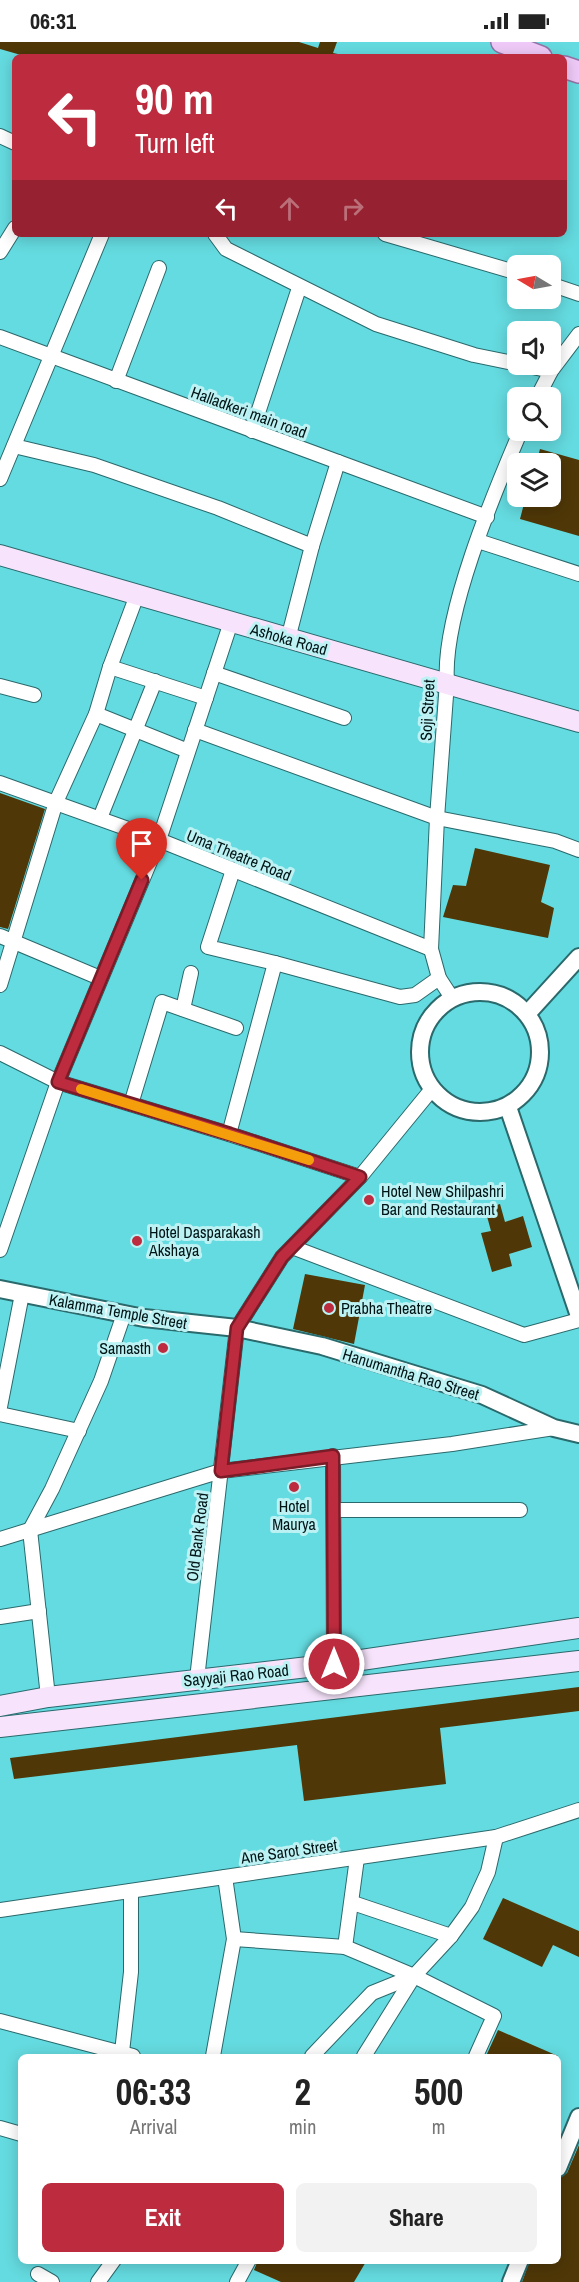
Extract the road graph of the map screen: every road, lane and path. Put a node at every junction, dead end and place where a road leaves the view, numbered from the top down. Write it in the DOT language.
graph roads {
  1 [pos="502,42"];
  2 [pos="533,54"];
  3 [pos="12,233"];
  4 [pos="101,237"];
  5 [pos="217,237"];
  6 [pos="396,237"];
  7 [pos="0,252"];
  8 [pos="159,268"];
  9 [pos="507,270"];
  10 [pos="299,288"];
  11 [pos="561,288"];
  12 [pos="579,294"];
  13 [pos="579,334"];
  14 [pos="0,337"];
  15 [pos="51,357"];
  16 [pos="561,358"];
  17 [pos="507,362"];
  18 [pos="116,381"];
  19 [pos="252,430"];
  20 [pos="518,441"];
  21 [pos="14,446"];
  22 [pos="338,462"];
  23 [pos="0,479"];
  24 [pos="487,517"];
  25 [pos="478,541"];
  26 [pos="312,546"];
  27 [pos="0,555"];
  28 [pos="579,574"];
  29 [pos="136,595"];
  30 [pos="231,622"];
  31 [pos="288,639"];
  32 [pos="110,667"];
  33 [pos="214,673"];
  34 [pos="155,681"];
  35 [pos="447,682"];
  36 [pos="0,686"];
  37 [pos="34,695"];
  38 [pos="206,698"];
  39 [pos="96,714"];
  40 [pos="344,718"];
  41 [pos="579,722"];
  42 [pos="135,729"];
  43 [pos="195,730"];
  44 [pos="188,751"];
  45 [pos="0,783"];
  46 [pos="56,801"];
  47 [pos="100,818"];
  48 [pos="437,818"];
  49 [pos="159,840"];
  50 [pos="579,850"];
  51 [pos="233,870"];
  52 [pos="7,938"];
  53 [pos="431,949"];
  54 [pos="579,957"];
  55 [pos="275,963"];
  56 [pos="191,973"];
  57 [pos="100,978"];
  58 [pos="439,978"];
  59 [pos="0,985"];
  60 [pos="452,998"];
  61 [pos="183,1009"];
  62 [pos="528,1014"];
  63 [pos="236,1028"];
  64 [pos="0,1053"];
  65 [pos="58,1082"];
  66 [pos="432,1089"];
  67 [pos="131,1104"];
  68 [pos="508,1107"];
  69 [pos="230,1134"];
  70 [pos="360,1177"];
  71 [pos="6,1215"];
  72 [pos="292,1247"];
  73 [pos="0,1250"];
  74 [pos="0,1289"];
  75 [pos="22,1294"];
  76 [pos="123,1314"];
  77 [pos="579,1318"];
  78 [pos="237,1328"];
  79 [pos="0,1407"];
  80 [pos="0,1414"];
  81 [pos="554,1428"];
  82 [pos="79,1431"];
  83 [pos="579,1434"];
  84 [pos="333,1456"];
  85 [pos="221,1471"];
  86 [pos="334,1510"];
  87 [pos="520,1510"];
  88 [pos="30,1530"];
  89 [pos="0,1539"];
  90 [pos="39,1611"];
  91 [pos="0,1617"];
  92 [pos="579,1628"];
  93 [pos="579,1660"];
  94 [pos="334,1664"];
  95 [pos="197,1679"];
  96 [pos="48,1697"];
  97 [pos="0,1706"];
  98 [pos="0,1727"];
  99 [pos="579,1810"];
  100 [pos="496,1837"];
  101 [pos="357,1858"];
  102 [pos="225,1877"];
  103 [pos="131,1891"];
  104 [pos="353,1903"];
  105 [pos="0,1910"];
  106 [pos="451,1936"];
  107 [pos="234,1939"];
  108 [pos="345,1947"];
  109 [pos="414,1976"];
  110 [pos="0,2022"];
  111 [pos="128,2054"];
  112 [pos="213,2054"];
  113 [pos="314,2054"];
  114 [pos="365,2054"];
  115 [pos="477,2054"];
  116 [pos="579,2117"];
  117 [pos="0,2128"];
  118 [pos="18,2133"];
  119 [pos="561,2161"];
  120 [pos="111,2264"];
  121 [pos="247,2264"];
  122 [pos="518,2264"];
  123 [pos="38,2274"];
  124 [pos="52,2282"];
  125 [pos="98,2282"];
  126 [pos="237,2282"];
  127 [pos="511,2282"];
  1 -- 2 [label="main road"];
  3 -- 7 [label="street"];
  4 -- 15 [label="street"];
  5 -- 10 [label="street"];
  6 -- 9 [label="street"];
  8 -- 18 [label="street"];
  10 -- 17 [label="street"];
  10 -- 19 [label="street"];
  11 -- 12 [label="street"];
  13 -- 16 [label="street"];
  14 -- 15 [label="street, Halladkeri main road"];
  15 -- 18 [label="street, Halladkeri main road"];
  15 -- 21 [label="street"];
  18 -- 19 [label="street, Halladkeri main road"];
  19 -- 22 [label="street, Halladkeri main road"];
  20 -- 24 [label="street, Soji Street"];
  21 -- 23 [label="street"];
  21 -- 26 [label="street"];
  22 -- 24 [label="street, Halladkeri main road"];
  22 -- 26 [label="street"];
  24 -- 25 [label="street, Soji Street"];
  25 -- 28 [label="street"];
  25 -- 35 [label="street, Soji Street"];
  26 -- 31 [label="street"];
  27 -- 29 [label="main road, Ashoka Road"];
  29 -- 30 [label="main road, Ashoka Road"];
  29 -- 32 [label="street"];
  30 -- 31 [label="main road, Ashoka Road"];
  30 -- 33 [label="street"];
  31 -- 35 [label="main road, Ashoka Road"];
  32 -- 34 [label="street"];
  32 -- 39 [label="street"];
  33 -- 38 [label="street"];
  33 -- 40 [label="street"];
  34 -- 38 [label="street"];
  34 -- 42 [label="street"];
  35 -- 41 [label="main road, Ashoka Road"];
  35 -- 48 [label="street, Soji Street"];
  36 -- 37 [label="street"];
  38 -- 43 [label="street"];
  39 -- 42 [label="street"];
  39 -- 46 [label="street"];
  42 -- 44 [label="street"];
  42 -- 47 [label="street"];
  43 -- 44 [label="street"];
  43 -- 48 [label="street"];
  44 -- 49 [label="street"];
  45 -- 46 [label="street, Uma Theatre Road"];
  46 -- 47 [label="street, Uma Theatre Road"];
  46 -- 52 [label="street"];
  47 -- 49 [label="street, Uma Theatre Road"];
  48 -- 50 [label="street"];
  48 -- 53 [label="street, Soji Street"];
  49 -- 51 [label="street, Uma Theatre Road"];
  49 -- 57 [label="street"];
  51 -- 53 [label="street, Uma Theatre Road"];
  51 -- 55 [label="street"];
  52 -- 57 [label="street"];
  52 -- 59 [label="street"];
  53 -- 58 [label="street, Soji Street"];
  54 -- 62 [label="street"];
  55 -- 58 [label="street"];
  55 -- 69 [label="street"];
  56 -- 61 [label="street"];
  57 -- 65 [label="street"];
  58 -- 60 [label="street, Soji Street"];
  60 -- 62 [label="street"];
  60 -- 66 [label="street"];
  61 -- 63 [label="street"];
  61 -- 67 [label="street"];
  62 -- 68 [label="street"];
  64 -- 65 [label="street"];
  65 -- 67 [label="street"];
  65 -- 71 [label="street"];
  66 -- 68 [label="street"];
  66 -- 70 [label="street"];
  67 -- 69 [label="street"];
  68 -- 77 [label="street"];
  69 -- 70 [label="street"];
  70 -- 72 [label="street"];
  71 -- 73 [label="street"];
  72 -- 77 [label="street"];
  72 -- 78 [label="street"];
  74 -- 75 [label="street, Kalamma Temple Street"];
  75 -- 76 [label="street, Kalamma Temple Street"];
  75 -- 79 [label="street"];
  76 -- 78 [label="street, Kalamma Temple Street"];
  76 -- 82 [label="street"];
  78 -- 81 [label="street, Hanumantha Rao Street"];
  78 -- 85 [label="street, Old Bank Road"];
  80 -- 82 [label="street"];
  81 -- 83 [label="street, Hanumantha Rao Street"];
  81 -- 84 [label="street"];
  82 -- 88 [label="street"];
  84 -- 85 [label="street"];
  84 -- 86 [label="street"];
  85 -- 88 [label="street"];
  85 -- 95 [label="street, Old Bank Road"];
  86 -- 87 [label="street"];
  86 -- 94 [label="street"];
  88 -- 89 [label="street"];
  88 -- 90 [label="street"];
  90 -- 91 [label="street"];
  90 -- 96 [label="street"];
  92 -- 94 [label="main road, Sayyaji Rao Road"];
  93 -- 98 [label="main road, Sayyaji Rao Road"];
  94 -- 95 [label="main road, Sayyaji Rao Road"];
  95 -- 96 [label="main road, Sayyaji Rao Road"];
  96 -- 97 [label="main road, Sayyaji Rao Road"];
  99 -- 100 [label="street, Ane Sarot Street"];
  100 -- 101 [label="street, Ane Sarot Street"];
  100 -- 106 [label="street"];
  101 -- 102 [label="street, Ane Sarot Street"];
  101 -- 104 [label="street"];
  102 -- 103 [label="street, Ane Sarot Street"];
  102 -- 107 [label="street"];
  103 -- 105 [label="street, Ane Sarot Street"];
  103 -- 111 [label="street"];
  104 -- 106 [label="street"];
  104 -- 108 [label="street"];
  106 -- 109 [label="street"];
  107 -- 108 [label="street"];
  107 -- 112 [label="street"];
  108 -- 109 [label="street"];
  109 -- 113 [label="street"];
  109 -- 114 [label="street"];
  109 -- 115 [label="street"];
  110 -- 111 [label="street"];
  116 -- 119 [label="street"];
  117 -- 118 [label="street"];
  120 -- 125 [label="street"];
  121 -- 126 [label="street"];
  122 -- 127 [label="street"];
  123 -- 124 [label="street"];
}
